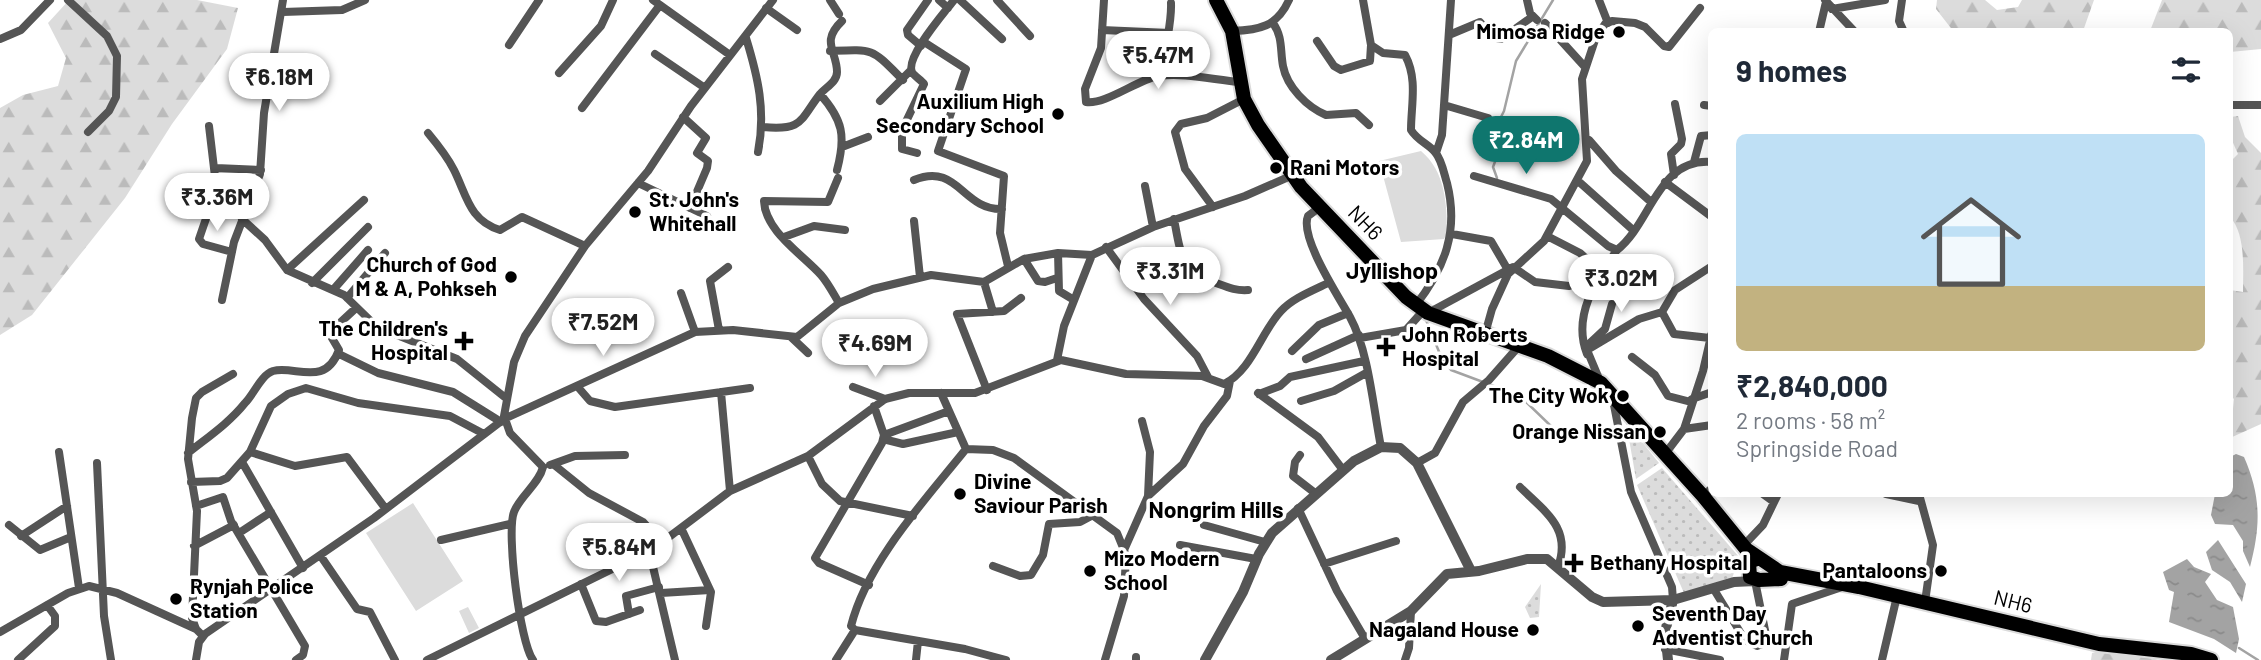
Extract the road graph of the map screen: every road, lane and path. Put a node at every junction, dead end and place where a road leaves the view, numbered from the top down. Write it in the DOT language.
graph roads {
  1 [pos="50,0"];
  2 [pos="68,0"];
  3 [pos="283,0"];
  4 [pos="365,0"];
  5 [pos="538,0"];
  6 [pos="613,0"];
  7 [pos="830,0"];
  8 [pos="928,0"];
  9 [pos="939,0"];
  10 [pos="954,0"];
  11 [pos="960,0"];
  12 [pos="997,0"];
  13 [pos="1104,0"];
  14 [pos="1216,0"];
  15 [pos="1289,0"];
  16 [pos="1363,0"];
  17 [pos="1451,0"];
  18 [pos="1527,0"];
  19 [pos="1599,0"];
  20 [pos="1885,0"];
  21 [pos="1902,0"];
  22 [pos="657,2"];
  23 [pos="770,3"];
  24 [pos="1171,3"];
  25 [pos="1828,4"];
  26 [pos="948,8"];
  27 [pos="1700,8"];
  28 [pos="283,12"];
  29 [pos="1538,20"];
  30 [pos="1273,23"];
  31 [pos="1608,23"];
  32 [pos="1820,28"];
  33 [pos="1851,28"];
  34 [pos="1902,28"];
  35 [pos="797,30"];
  36 [pos="1102,30"];
  37 [pos="1232,32"];
  38 [pos="1169,33"];
  39 [pos="1449,35"];
  40 [pos="1030,36"];
  41 [pos="746,38"];
  42 [pos="0,39"];
  43 [pos="1002,39"];
  44 [pos="1317,41"];
  45 [pos="922,44"];
  46 [pos="509,45"];
  47 [pos="1371,45"];
  48 [pos="830,51"];
  49 [pos="655,54"];
  50 [pos="730,55"];
  51 [pos="1585,67"];
  52 [pos="911,70"];
  53 [pos="559,73"];
  54 [pos="1165,75"];
  55 [pos="902,80"];
  56 [pos="1240,82"];
  57 [pos="705,88"];
  58 [pos="820,94"];
  59 [pos="1244,99"];
  60 [pos="880,101"];
  61 [pos="1444,104"];
  62 [pos="1675,104"];
  63 [pos="2233,105"];
  64 [pos="2261,105"];
  65 [pos="582,108"];
  66 [pos="683,117"];
  67 [pos="1488,118"];
  68 [pos="1368,125"];
  69 [pos="209,126"];
  70 [pos="763,128"];
  71 [pos="88,132"];
  72 [pos="428,133"];
  73 [pos="1708,135"];
  74 [pos="868,137"];
  75 [pos="1588,138"];
  76 [pos="842,148"];
  77 [pos="758,152"];
  78 [pos="917,153"];
  79 [pos="1436,153"];
  80 [pos="1694,162"];
  81 [pos="1708,162"];
  82 [pos="216,168"];
  83 [pos="261,170"];
  84 [pos="1293,175"];
  85 [pos="1674,175"];
  86 [pos="1474,176"];
  87 [pos="914,180"];
  88 [pos="1577,180"];
  89 [pos="1665,182"];
  90 [pos="638,183"];
  91 [pos="1145,186"];
  92 [pos="364,200"];
  93 [pos="218,202"];
  94 [pos="1651,202"];
  95 [pos="1213,207"];
  96 [pos="1320,207"];
  97 [pos="690,208"];
  98 [pos="1563,208"];
  99 [pos="1002,209"];
  100 [pos="1708,214"];
  101 [pos="244,215"];
  102 [pos="706,216"];
  103 [pos="1174,219"];
  104 [pos="914,220"];
  105 [pos="368,226"];
  106 [pos="1153,227"];
  107 [pos="845,230"];
  108 [pos="1633,230"];
  109 [pos="1452,234"];
  110 [pos="1547,236"];
  111 [pos="783,237"];
  112 [pos="586,246"];
  113 [pos="1107,247"];
  114 [pos="368,250"];
  115 [pos="1617,250"];
  116 [pos="232,252"];
  117 [pos="385,253"];
  118 [pos="1058,253"];
  119 [pos="1092,255"];
  120 [pos="1024,259"];
  121 [pos="1008,266"];
  122 [pos="728,267"];
  123 [pos="1511,268"];
  124 [pos="1708,269"];
  125 [pos="287,270"];
  126 [pos="1601,272"];
  127 [pos="920,277"];
  128 [pos="1057,278"];
  129 [pos="312,282"];
  130 [pos="984,282"];
  131 [pos="1328,283"];
  132 [pos="1569,286"];
  133 [pos="333,290"];
  134 [pos="1248,290"];
  135 [pos="681,293"];
  136 [pos="347,298"];
  137 [pos="1021,298"];
  138 [pos="222,300"];
  139 [pos="1074,300"];
  140 [pos="839,303"];
  141 [pos="1612,304"];
  142 [pos="356,308"];
  143 [pos="1422,310"];
  144 [pos="993,312"];
  145 [pos="1662,312"];
  146 [pos="1348,313"];
  147 [pos="719,330"];
  148 [pos="695,332"];
  149 [pos="1485,334"];
  150 [pos="1708,335"];
  151 [pos="1360,336"];
  152 [pos="791,338"];
  153 [pos="1519,346"];
  154 [pos="1708,348"];
  155 [pos="1292,351"];
  156 [pos="1586,351"];
  157 [pos="808,353"];
  158 [pos="338,354"];
  159 [pos="1632,357"];
  160 [pos="1306,359"];
  161 [pos="1057,360"];
  162 [pos="1364,361"];
  163 [pos="1366,373"];
  164 [pos="233,374"];
  165 [pos="1208,377"];
  166 [pos="1230,381"];
  167 [pos="576,386"];
  168 [pos="853,387"];
  169 [pos="750,388"];
  170 [pos="1606,388"];
  171 [pos="987,390"];
  172 [pos="721,392"];
  173 [pos="941,393"];
  174 [pos="1708,393"];
  175 [pos="507,399"];
  176 [pos="885,399"];
  177 [pos="1301,401"];
  178 [pos="1692,401"];
  179 [pos="874,406"];
  180 [pos="949,411"];
  181 [pos="502,420"];
  182 [pos="1142,421"];
  183 [pos="1708,426"];
  184 [pos="1684,429"];
  185 [pos="958,432"];
  186 [pos="484,434"];
  187 [pos="883,437"];
  188 [pos="1381,447"];
  189 [pos="966,449"];
  190 [pos="59,452"];
  191 [pos="250,452"];
  192 [pos="188,453"];
  193 [pos="1665,454"];
  194 [pos="625,455"];
  195 [pos="1300,455"];
  196 [pos="808,456"];
  197 [pos="242,462"];
  198 [pos="97,463"];
  199 [pos="1418,463"];
  200 [pos="553,464"];
  201 [pos="543,467"];
  202 [pos="1343,470"];
  203 [pos="191,482"];
  204 [pos="1520,486"];
  205 [pos="730,491"];
  206 [pos="1707,492"];
  207 [pos="1315,493"];
  208 [pos="1148,496"];
  209 [pos="1710,497"];
  210 [pos="1919,497"];
  211 [pos="1776,498"];
  212 [pos="846,503"];
  213 [pos="67,506"];
  214 [pos="196,506"];
  215 [pos="385,508"];
  216 [pos="1298,508"];
  217 [pos="271,512"];
  218 [pos="1095,514"];
  219 [pos="913,516"];
  220 [pos="510,524"];
  221 [pos="9,525"];
  222 [pos="234,525"];
  223 [pos="1204,525"];
  224 [pos="682,530"];
  225 [pos="239,533"];
  226 [pos="21,536"];
  227 [pos="71,537"];
  228 [pos="441,540"];
  229 [pos="1396,541"];
  230 [pos="662,542"];
  231 [pos="1265,542"];
  232 [pos="1180,545"];
  233 [pos="194,546"];
  234 [pos="1125,548"];
  235 [pos="649,550"];
  236 [pos="320,555"];
  237 [pos="1256,559"];
  238 [pos="1324,564"];
  239 [pos="1751,564"];
  240 [pos="993,566"];
  241 [pos="1558,567"];
  242 [pos="303,568"];
  243 [pos="1471,572"];
  244 [pos="1779,576"];
  245 [pos="581,584"];
  246 [pos="869,585"];
  247 [pos="1848,585"];
  248 [pos="79,587"];
  249 [pos="1713,588"];
  250 [pos="104,589"];
  251 [pos="271,590"];
  252 [pos="660,590"];
  253 [pos="710,590"];
  254 [pos="1896,596"];
  255 [pos="1673,600"];
  256 [pos="1925,602"];
  257 [pos="47,605"];
  258 [pos="639,610"];
  259 [pos="1411,611"];
  260 [pos="629,614"];
  261 [pos="521,615"];
  262 [pos="706,626"];
  263 [pos="195,629"];
  264 [pos="855,630"];
  265 [pos="0,632"];
  266 [pos="203,636"];
  267 [pos="1364,637"];
  268 [pos="918,641"];
  269 [pos="1665,656"];
  270 [pos="18,660"];
  271 [pos="111,660"];
  272 [pos="196,660"];
  273 [pos="296,660"];
  274 [pos="395,660"];
  275 [pos="427,660"];
  276 [pos="533,660"];
  277 [pos="675,660"];
  278 [pos="836,660"];
  279 [pos="916,660"];
  280 [pos="1006,660"];
  281 [pos="1105,660"];
  282 [pos="1205,660"];
  283 [pos="1331,660"];
  284 [pos="1405,660"];
  285 [pos="1720,660"];
  286 [pos="1784,660"];
  287 [pos="1882,660"];
  288 [pos="2211,660"];
  1 -- 42 [label="street"];
  2 -- 71 [label="street"];
  3 -- 28 [label="street"];
  4 -- 28 [label="street"];
  5 -- 46 [label="street"];
  6 -- 53 [label="street"];
  7 -- 48 [label="street"];
  8 -- 45 [label="street"];
  9 -- 26 [label="street"];
  10 -- 26 [label="street"];
  11 -- 43 [label="street"];
  12 -- 40 [label="street"];
  13 -- 36 [label="street"];
  14 -- 37 [label="highway, NH6 / NH6"];
  15 -- 30 [label="street"];
  16 -- 47 [label="street"];
  17 -- 39 [label="street"];
  18 -- 29 [label="street"];
  19 -- 31 [label="street"];
  20 -- 25 [label="street"];
  21 -- 34 [label="street"];
  22 -- 50 [label="street"];
  22 -- 65 [label="street"];
  23 -- 35 [label="street"];
  23 -- 41 [label="street"];
  24 -- 38 [label="street"];
  25 -- 32 [label="street"];
  25 -- 33 [label="street"];
  26 -- 45 [label="street"];
  27 -- 31 [label="street"];
  28 -- 83 [label="street"];
  29 -- 39 [label="street"];
  29 -- 51 [label="street"];
  30 -- 37 [label="street"];
  30 -- 68 [label="street"];
  31 -- 51 [label="street"];
  36 -- 38 [label="street"];
  36 -- 54 [label="street"];
  37 -- 56 [label="highway, NH6 / NH6"];
  38 -- 54 [label="street"];
  39 -- 61 [label="street"];
  41 -- 50 [label="street"];
  41 -- 70 [label="street"];
  44 -- 47 [label="street"];
  45 -- 52 [label="street"];
  45 -- 99 [label="street"];
  47 -- 79 [label="street"];
  48 -- 55 [label="street"];
  48 -- 58 [label="street"];
  49 -- 57 [label="street"];
  50 -- 57 [label="street"];
  51 -- 75 [label="street"];
  52 -- 55 [label="street"];
  52 -- 78 [label="street"];
  54 -- 56 [label="street"];
  55 -- 60 [label="street"];
  56 -- 59 [label="highway, NH6 / NH6"];
  57 -- 66 [label="street"];
  58 -- 70 [label="street"];
  58 -- 76 [label="street"];
  59 -- 84 [label="highway, NH6 / NH6"];
  59 -- 95 [label="street"];
  61 -- 67 [label="street"];
  61 -- 79 [label="street"];
  62 -- 85 [label="street"];
  63 -- 64 [label="street"];
  66 -- 90 [label="street"];
  66 -- 97 [label="street"];
  69 -- 82 [label="street"];
  70 -- 77 [label="street"];
  72 -- 112 [label="street"];
  73 -- 80 [label="street"];
  74 -- 76 [label="street"];
  75 -- 88 [label="street"];
  75 -- 94 [label="street"];
  76 -- 111 [label="street"];
  79 -- 109 [label="street"];
  80 -- 81 [label="street"];
  80 -- 85 [label="street"];
  82 -- 83 [label="street"];
  82 -- 93 [label="street"];
  83 -- 101 [label="street"];
  84 -- 95 [label="street"];
  84 -- 96 [label="highway, NH6 / NH6"];
  85 -- 89 [label="street"];
  86 -- 98 [label="street"];
  87 -- 99 [label="street"];
  88 -- 98 [label="street"];
  88 -- 108 [label="street"];
  89 -- 94 [label="street"];
  89 -- 100 [label="street"];
  90 -- 97 [label="street"];
  90 -- 112 [label="street"];
  91 -- 106 [label="street"];
  92 -- 125 [label="street"];
  93 -- 101 [label="street"];
  93 -- 116 [label="street"];
  94 -- 108 [label="street"];
  95 -- 103 [label="street"];
  96 -- 131 [label="street"];
  96 -- 143 [label="highway, NH6 / NH6"];
  97 -- 102 [label="street"];
  98 -- 110 [label="street"];
  98 -- 115 [label="street"];
  99 -- 121 [label="street"];
  101 -- 116 [label="street"];
  101 -- 125 [label="street"];
  103 -- 106 [label="street"];
  103 -- 134 [label="street"];
  104 -- 127 [label="street"];
  105 -- 129 [label="street"];
  106 -- 113 [label="street"];
  107 -- 111 [label="street"];
  108 -- 115 [label="street"];
  109 -- 123 [label="street"];
  109 -- 143 [label="street"];
  110 -- 123 [label="street"];
  110 -- 126 [label="street"];
  111 -- 140 [label="street"];
  112 -- 175 [label="street"];
  113 -- 119 [label="street"];
  113 -- 165 [label="street"];
  114 -- 133 [label="street"];
  115 -- 126 [label="street"];
  116 -- 138 [label="street"];
  117 -- 136 [label="street"];
  118 -- 119 [label="street"];
  118 -- 120 [label="street"];
  118 -- 128 [label="street"];
  119 -- 139 [label="street"];
  120 -- 121 [label="street"];
  120 -- 128 [label="street"];
  121 -- 130 [label="street"];
  122 -- 147 [label="street"];
  123 -- 132 [label="street"];
  123 -- 143 [label="street"];
  123 -- 149 [label="street"];
  124 -- 145 [label="street"];
  125 -- 129 [label="street"];
  126 -- 156 [label="street"];
  127 -- 130 [label="street"];
  127 -- 140 [label="street"];
  128 -- 139 [label="street"];
  129 -- 133 [label="street"];
  130 -- 144 [label="street"];
  131 -- 146 [label="street"];
  131 -- 166 [label="street"];
  133 -- 136 [label="street"];
  135 -- 148 [label="street"];
  136 -- 142 [label="street"];
  137 -- 144 [label="street"];
  139 -- 161 [label="street"];
  140 -- 152 [label="street"];
  141 -- 156 [label="street"];
  142 -- 158 [label="street"];
  142 -- 175 [label="street"];
  143 -- 149 [label="highway, NH6 / NH6"];
  143 -- 151 [label="street"];
  144 -- 171 [label="street"];
  145 -- 150 [label="street"];
  145 -- 156 [label="street"];
  146 -- 151 [label="street"];
  146 -- 155 [label="street"];
  147 -- 148 [label="street"];
  147 -- 152 [label="street"];
  148 -- 167 [label="street"];
  149 -- 153 [label="highway, NH6 / NH6"];
  151 -- 160 [label="street"];
  151 -- 162 [label="street"];
  152 -- 157 [label="street"];
  153 -- 170 [label="highway, NH6 / NH6"];
  153 -- 199 [label="street"];
  154 -- 178 [label="street"];
  156 -- 170 [label="street"];
  158 -- 181 [label="street"];
  158 -- 192 [label="street"];
  159 -- 178 [label="street"];
  161 -- 165 [label="street"];
  161 -- 171 [label="street"];
  162 -- 163 [label="street"];
  162 -- 202 [label="street"];
  163 -- 177 [label="street"];
  163 -- 188 [label="street"];
  164 -- 192 [label="street"];
  165 -- 166 [label="street"];
  166 -- 208 [label="street"];
  167 -- 172 [label="street"];
  167 -- 181 [label="street"];
  168 -- 176 [label="street"];
  169 -- 172 [label="street"];
  170 -- 193 [label="highway, NH6 / NH6"];
  170 -- 255 [label="street"];
  171 -- 173 [label="street"];
  172 -- 205 [label="street"];
  173 -- 176 [label="street"];
  173 -- 180 [label="street"];
  174 -- 178 [label="street"];
  175 -- 181 [label="street"];
  176 -- 179 [label="street"];
  178 -- 184 [label="street"];
  179 -- 187 [label="street"];
  179 -- 196 [label="street"];
  180 -- 185 [label="street"];
  180 -- 187 [label="street"];
  181 -- 186 [label="street"];
  181 -- 201 [label="street"];
  182 -- 208 [label="street"];
  183 -- 184 [label="street"];
  184 -- 193 [label="street"];
  185 -- 187 [label="street"];
  185 -- 189 [label="street"];
  186 -- 191 [label="street"];
  186 -- 215 [label="street"];
  187 -- 212 [label="street"];
  188 -- 199 [label="street"];
  188 -- 202 [label="street"];
  189 -- 218 [label="street"];
  189 -- 219 [label="street"];
  190 -- 213 [label="street"];
  191 -- 197 [label="street"];
  191 -- 215 [label="street"];
  192 -- 203 [label="street"];
  193 -- 206 [label="highway, NH6 / NH6"];
  194 -- 200 [label="street"];
  195 -- 207 [label="street"];
  196 -- 205 [label="street"];
  196 -- 212 [label="street"];
  197 -- 203 [label="street"];
  197 -- 217 [label="street"];
  198 -- 250 [label="street"];
  199 -- 243 [label="street"];
  200 -- 201 [label="street"];
  200 -- 230 [label="street"];
  201 -- 220 [label="street"];
  202 -- 207 [label="street"];
  203 -- 214 [label="street"];
  204 -- 241 [label="street"];
  205 -- 224 [label="street"];
  207 -- 216 [label="street"];
  208 -- 234 [label="street"];
  209 -- 239 [label="highway, NH6 / NH6"];
  210 -- 256 [label="street"];
  211 -- 239 [label="street"];
  212 -- 219 [label="street"];
  212 -- 246 [label="street"];
  213 -- 226 [label="street"];
  213 -- 227 [label="street"];
  214 -- 222 [label="street"];
  214 -- 233 [label="street"];
  215 -- 236 [label="street"];
  216 -- 231 [label="street"];
  216 -- 238 [label="street"];
  217 -- 225 [label="street"];
  217 -- 242 [label="street"];
  218 -- 234 [label="street"];
  218 -- 240 [label="street"];
  219 -- 246 [label="street"];
  220 -- 228 [label="street"];
  220 -- 261 [label="street"];
  221 -- 226 [label="street"];
  222 -- 225 [label="street"];
  222 -- 233 [label="street"];
  223 -- 231 [label="street"];
  224 -- 230 [label="street"];
  224 -- 253 [label="street"];
  225 -- 251 [label="street"];
  226 -- 227 [label="street"];
  227 -- 248 [label="street"];
  229 -- 238 [label="street"];
  230 -- 235 [label="street"];
  231 -- 237 [label="street"];
  232 -- 237 [label="street"];
  233 -- 263 [label="street"];
  234 -- 281 [label="street"];
  235 -- 245 [label="street"];
  235 -- 252 [label="street"];
  236 -- 242 [label="street"];
  236 -- 274 [label="street"];
  237 -- 282 [label="street"];
  238 -- 267 [label="street"];
  239 -- 244 [label="highway, NH6"];
  239 -- 244 [label="highway, NH6"];
  239 -- 249 [label="street"];
  239 -- 249 [label="street"];
  241 -- 243 [label="street"];
  241 -- 255 [label="street"];
  242 -- 251 [label="street"];
  243 -- 259 [label="street"];
  244 -- 247 [label="highway, NH6 / NH6"];
  245 -- 260 [label="street"];
  245 -- 261 [label="street"];
  246 -- 264 [label="street"];
  247 -- 254 [label="highway, NH6 / NH6"];
  247 -- 286 [label="street"];
  248 -- 250 [label="street"];
  248 -- 257 [label="street"];
  249 -- 255 [label="street"];
  250 -- 263 [label="street"];
  250 -- 271 [label="street"];
  251 -- 266 [label="street"];
  251 -- 273 [label="street"];
  252 -- 253 [label="street"];
  252 -- 260 [label="street"];
  252 -- 277 [label="street"];
  253 -- 262 [label="street"];
  254 -- 256 [label="highway, NH6 / NH6"];
  254 -- 287 [label="street"];
  255 -- 269 [label="street"];
  256 -- 288 [label="highway, NH6 / NH6"];
  257 -- 265 [label="street"];
  257 -- 270 [label="street"];
  258 -- 260 [label="street"];
  259 -- 267 [label="street"];
  259 -- 284 [label="street"];
  261 -- 275 [label="street"];
  261 -- 276 [label="street"];
  263 -- 266 [label="street"];
  264 -- 268 [label="street"];
  264 -- 278 [label="street"];
  266 -- 272 [label="street"];
  267 -- 283 [label="street"];
  268 -- 279 [label="street"];
  268 -- 280 [label="street"];
  269 -- 285 [label="street"];
}
